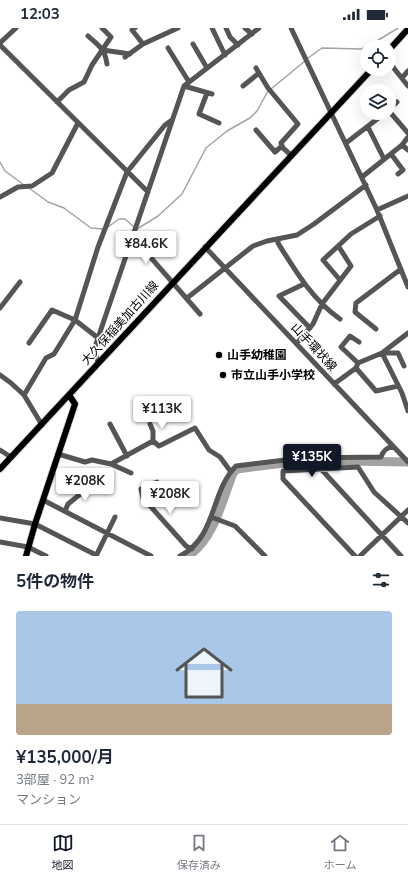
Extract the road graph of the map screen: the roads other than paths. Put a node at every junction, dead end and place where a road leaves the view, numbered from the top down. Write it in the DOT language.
graph roads {
  1 [pos="15,28"];
  2 [pos="102,28"];
  3 [pos="135,28"];
  4 [pos="178,28"];
  5 [pos="212,28"];
  6 [pos="226,28"];
  7 [pos="245,28"];
  8 [pos="259,28"];
  9 [pos="292,28"];
  10 [pos="171,29"];
  11 [pos="408,30"];
  12 [pos="252,34"];
  13 [pos="88,36"];
  14 [pos="396,43"];
  15 [pos="0,44"];
  16 [pos="144,44"];
  17 [pos="193,44"];
  18 [pos="238,45"];
  19 [pos="168,48"];
  20 [pos="103,50"];
  21 [pos="130,54"];
  22 [pos="225,55"];
  23 [pos="125,57"];
  24 [pos="107,64"];
  25 [pos="207,68"];
  26 [pos="396,71"];
  27 [pos="408,71"];
  28 [pos="365,76"];
  29 [pos="402,78"];
  30 [pos="186,84"];
  31 [pos="243,86"];
  32 [pos="408,86"];
  33 [pos="57,102"];
  34 [pos="331,113"];
  35 [pos="396,118"];
  36 [pos="172,120"];
  37 [pos="377,120"];
  38 [pos="78,123"];
  39 [pos="219,123"];
  40 [pos="368,128"];
  41 [pos="256,130"];
  42 [pos="408,133"];
  43 [pos="408,137"];
  44 [pos="346,143"];
  45 [pos="402,145"];
  46 [pos="282,146"];
  47 [pos="408,150"];
  48 [pos="391,154"];
  49 [pos="291,155"];
  50 [pos="384,159"];
  51 [pos="127,172"];
  52 [pos="398,174"];
  53 [pos="362,177"];
  54 [pos="366,185"];
  55 [pos="148,192"];
  56 [pos="408,196"];
  57 [pos="0,197"];
  58 [pos="377,210"];
  59 [pos="380,216"];
  60 [pos="132,236"];
  61 [pos="278,239"];
  62 [pos="205,247"];
  63 [pos="339,247"];
  64 [pos="226,268"];
  65 [pos="401,269"];
  66 [pos="340,280"];
  67 [pos="20,282"];
  68 [pos="172,282"];
  69 [pos="304,284"];
  70 [pos="408,287"];
  71 [pos="187,298"];
  72 [pos="322,304"];
  73 [pos="0,308"];
  74 [pos="200,314"];
  75 [pos="340,319"];
  76 [pos="75,320"];
  77 [pos="310,328"];
  78 [pos="376,329"];
  79 [pos="408,333"];
  80 [pos="98,338"];
  81 [pos="359,342"];
  82 [pos="29,343"];
  83 [pos="297,343"];
  84 [pos="382,353"];
  85 [pos="98,362"];
  86 [pos="357,366"];
  87 [pos="404,366"];
  88 [pos="0,375"];
  89 [pos="334,384"];
  90 [pos="398,386"];
  91 [pos="69,395"];
  92 [pos="24,396"];
  93 [pos="408,411"];
  94 [pos="110,424"];
  95 [pos="150,424"];
  96 [pos="42,425"];
  97 [pos="153,441"];
  98 [pos="393,446"];
  99 [pos="0,450"];
  100 [pos="58,454"];
  101 [pos="11,456"];
  102 [pos="127,456"];
  103 [pos="405,456"];
  104 [pos="408,462"];
  105 [pos="111,464"];
  106 [pos="0,469"];
  107 [pos="321,469"];
  108 [pos="231,472"];
  109 [pos="131,473"];
  110 [pos="157,482"];
  111 [pos="94,483"];
  112 [pos="43,500"];
  113 [pos="408,510"];
  114 [pos="65,511"];
  115 [pos="402,516"];
  116 [pos="115,517"];
  117 [pos="211,517"];
  118 [pos="0,518"];
  119 [pos="408,523"];
  120 [pos="35,524"];
  121 [pos="108,534"];
  122 [pos="382,535"];
  123 [pos="0,542"];
  124 [pos="28,547"];
  125 [pos="192,549"];
  126 [pos="26,556"];
  127 [pos="46,556"];
  128 [pos="96,556"];
  129 [pos="151,556"];
  130 [pos="180,556"];
  131 [pos="265,556"];
  132 [pos="355,556"];
  133 [pos="360,556"];
  134 [pos="401,556"];
  1 -- 15 [label="street"];
  2 -- 20 [label="street"];
  3 -- 16 [label="street"];
  4 -- 10 [label="street"];
  5 -- 22 [label="street"];
  6 -- 18 [label="street"];
  7 -- 12 [label="street"];
  8 -- 12 [label="street"];
  9 -- 34 [label="street"];
  10 -- 16 [label="street"];
  11 -- 14 [label="main road"];
  12 -- 18 [label="street"];
  13 -- 20 [label="street"];
  15 -- 33 [label="street"];
  16 -- 21 [label="street"];
  17 -- 25 [label="street"];
  18 -- 22 [label="street"];
  19 -- 30 [label="street"];
  20 -- 21 [label="street"];
  20 -- 24 [label="street"];
  20 -- 33 [label="street"];
  21 -- 23 [label="street"];
  22 -- 25 [label="street"];
  25 -- 30 [label="street"];
  26 -- 29 [label="street"];
  27 -- 29 [label="street"];
  28 -- 34 [label="main road, 大久保稲美加古川線"];
  29 -- 32 [label="street"];
  30 -- 36 [label="street"];
  30 -- 39 [label="street"];
  31 -- 46 [label="street"];
  33 -- 38 [label="street"];
  34 -- 44 [label="street"];
  34 -- 49 [label="main road, 大久保稲美加古川線"];
  35 -- 42 [label="street"];
  36 -- 51 [label="street"];
  36 -- 55 [label="street"];
  37 -- 40 [label="street"];
  38 -- 51 [label="street"];
  38 -- 57 [label="street"];
  40 -- 44 [label="street"];
  40 -- 50 [label="street"];
  41 -- 46 [label="street"];
  43 -- 45 [label="street"];
  44 -- 53 [label="street"];
  45 -- 47 [label="street"];
  45 -- 48 [label="street"];
  46 -- 49 [label="street"];
  48 -- 50 [label="street"];
  48 -- 52 [label="street"];
  49 -- 62 [label="main road, 大久保稲美加古川線"];
  50 -- 53 [label="street"];
  51 -- 55 [label="street"];
  51 -- 76 [label="street"];
  53 -- 54 [label="street"];
  54 -- 58 [label="street"];
  54 -- 61 [label="street"];
  55 -- 60 [label="street"];
  56 -- 58 [label="street"];
  58 -- 59 [label="street"];
  59 -- 63 [label="street"];
  59 -- 65 [label="street"];
  60 -- 68 [label="street"];
  60 -- 80 [label="street"];
  61 -- 64 [label="street"];
  61 -- 69 [label="street"];
  62 -- 64 [label="street, 山手環状線"];
  62 -- 68 [label="main road, 大久保稲美加古川線"];
  63 -- 66 [label="street"];
  63 -- 66 [label="street"];
  64 -- 71 [label="street"];
  64 -- 83 [label="street, 山手環状線"];
  65 -- 70 [label="street"];
  65 -- 78 [label="street"];
  66 -- 72 [label="street"];
  67 -- 73 [label="street"];
  68 -- 71 [label="street"];
  68 -- 85 [label="main road, 大久保稲美加古川線"];
  69 -- 72 [label="street"];
  69 -- 77 [label="street"];
  71 -- 74 [label="street"];
  72 -- 75 [label="street"];
  72 -- 77 [label="street"];
  76 -- 80 [label="street"];
  76 -- 82 [label="street"];
  76 -- 92 [label="street"];
  77 -- 83 [label="street"];
  79 -- 84 [label="street"];
  80 -- 85 [label="street"];
  81 -- 86 [label="street"];
  83 -- 89 [label="street, 山手環状線"];
  84 -- 86 [label="street"];
  84 -- 87 [label="street"];
  84 -- 90 [label="street"];
  85 -- 91 [label="main road, 大久保稲美加古川線"];
  86 -- 89 [label="street"];
  86 -- 90 [label="street"];
  88 -- 92 [label="street"];
  89 -- 98 [label="street, 山手環状線"];
  90 -- 93 [label="street"];
  91 -- 96 [label="main road, 大久保稲美加古川線"];
  91 -- 100 [label="main road"];
  92 -- 96 [label="street"];
  94 -- 102 [label="street"];
  95 -- 97 [label="street"];
  96 -- 101 [label="main road, 大久保稲美加古川線"];
  97 -- 102 [label="street"];
  97 -- 108 [label="street"];
  98 -- 103 [label="street, 山手環状線"];
  98 -- 108 [label="street"];
  99 -- 101 [label="street"];
  100 -- 105 [label="street"];
  100 -- 112 [label="main road"];
  101 -- 106 [label="main road, 大久保稲美加古川線"];
  102 -- 105 [label="street"];
  103 -- 104 [label="street, 山手環状線"];
  105 -- 109 [label="street"];
  107 -- 115 [label="street"];
  107 -- 122 [label="street"];
  107 -- 132 [label="street"];
  108 -- 117 [label="street"];
  110 -- 125 [label="street"];
  111 -- 114 [label="street"];
  112 -- 114 [label="street"];
  112 -- 120 [label="main road"];
  113 -- 115 [label="street"];
  114 -- 121 [label="street"];
  115 -- 119 [label="street"];
  115 -- 122 [label="street"];
  116 -- 121 [label="street"];
  117 -- 125 [label="street"];
  117 -- 131 [label="street"];
  118 -- 120 [label="street"];
  120 -- 124 [label="main road"];
  120 -- 128 [label="street"];
  121 -- 128 [label="street"];
  121 -- 129 [label="street"];
  122 -- 133 [label="street"];
  122 -- 134 [label="street"];
  123 -- 124 [label="street"];
  124 -- 126 [label="main road"];
  124 -- 127 [label="street"];
  125 -- 130 [label="street"];
}
